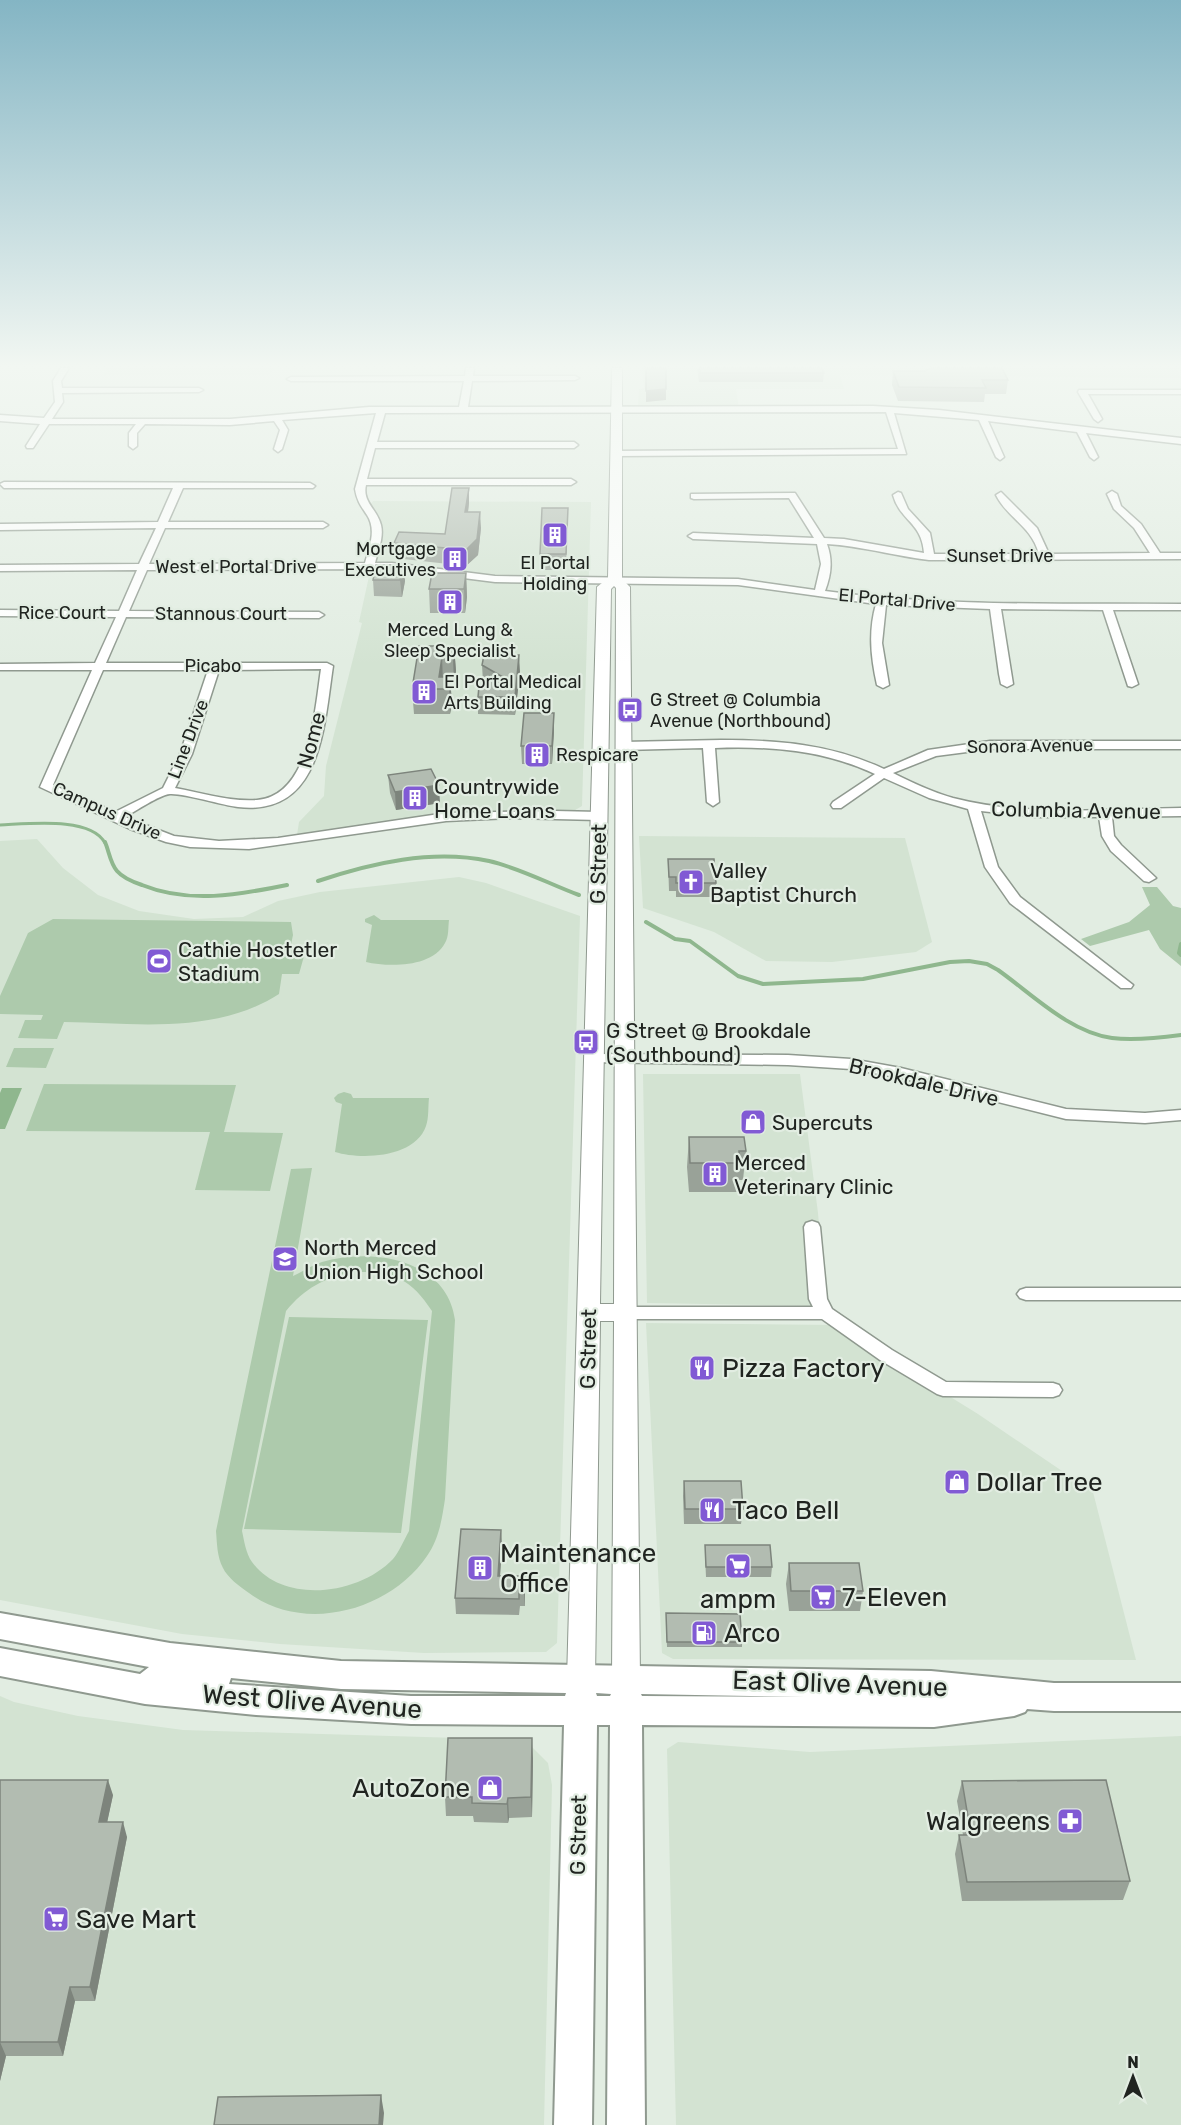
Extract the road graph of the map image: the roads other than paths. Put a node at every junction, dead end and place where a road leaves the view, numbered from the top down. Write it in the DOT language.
graph roads {
  1 [pos="366,467"];
  2 [pos="617,467"];
  3 [pos="362,482"];
  4 [pos="571,482"];
  5 [pos="4,485"];
  6 [pos="179,486"];
  7 [pos="310,486"];
  8 [pos="1112,494"];
  9 [pos="898,495"];
  10 [pos="1001,495"];
  11 [pos="694,496"];
  12 [pos="163,525"];
  13 [pos="323,525"];
  14 [pos="0,527"];
  15 [pos="693,536"];
  16 [pos="821,540"];
  17 [pos="1045,556"];
  18 [pos="1157,556"];
  19 [pos="1181,556"];
  20 [pos="930,557"];
  21 [pos="369,566"];
  22 [pos="0,568"];
  23 [pos="144,568"];
  24 [pos="615,580"];
  25 [pos="819,592"];
  26 [pos="882,602"];
  27 [pos="994,607"];
  28 [pos="1107,607"];
  29 [pos="1181,607"];
  30 [pos="0,613"];
  31 [pos="123,613"];
  32 [pos="319,615"];
  33 [pos="215,666"];
  34 [pos="327,666"];
  35 [pos="0,667"];
  36 [pos="99,667"];
  37 [pos="1007,684"];
  38 [pos="1132,684"];
  39 [pos="883,685"];
  40 [pos="709,745"];
  41 [pos="1181,745"];
  42 [pos="623,746"];
  43 [pos="884,773"];
  44 [pos="168,790"];
  45 [pos="713,802"];
  46 [pos="837,805"];
  47 [pos="974,806"];
  48 [pos="1105,812"];
  49 [pos="1181,812"];
  50 [pos="599,816"];
  51 [pos="116,817"];
  52 [pos="1149,878"];
  53 [pos="1125,985"];
  54 [pos="594,1059"];
  55 [pos="624,1059"];
  56 [pos="1181,1115"];
  57 [pos="813,1227"];
  58 [pos="1026,1294"];
  59 [pos="1181,1294"];
  60 [pos="588,1312"];
  61 [pos="625,1313"];
  62 [pos="825,1313"];
  63 [pos="1053,1390"];
  64 [pos="0,1626"];
  65 [pos="0,1662"];
  66 [pos="257,1668"];
  67 [pos="145,1690"];
  68 [pos="580,1695"];
  69 [pos="626,1696"];
  70 [pos="1181,1697"];
  71 [pos="573,2125"];
  72 [pos="626,2125"];
  1 -- 3 [label="street"];
  2 -- 24 [label="street, G Street"];
  3 -- 4 [label="street"];
  3 -- 21 [label="street"];
  5 -- 6 [label="street"];
  6 -- 7 [label="street"];
  6 -- 12 [label="street, Campus Drive"];
  8 -- 18 [label="street"];
  9 -- 20 [label="street"];
  10 -- 17 [label="street"];
  11 -- 16 [label="street"];
  12 -- 13 [label="street"];
  12 -- 14 [label="street"];
  12 -- 23 [label="street, Campus Drive"];
  15 -- 16 [label="street, Sunset Drive"];
  16 -- 20 [label="street, Sunset Drive"];
  16 -- 25 [label="street"];
  17 -- 18 [label="street, Sunset Drive"];
  17 -- 20 [label="street, Sunset Drive"];
  18 -- 19 [label="street, Sunset Drive"];
  21 -- 23 [label="street, West el Portal Drive"];
  21 -- 24 [label="street, West el Portal Drive"];
  22 -- 23 [label="street, West el Portal Drive"];
  23 -- 31 [label="street, Campus Drive"];
  24 -- 25 [label="street, El Portal Drive"];
  24 -- 42 [label="street, G Street"];
  24 -- 50 [label="street, G Street"];
  25 -- 26 [label="street, El Portal Drive"];
  26 -- 27 [label="street, El Portal Drive"];
  26 -- 39 [label="street"];
  27 -- 28 [label="street, El Portal Drive"];
  27 -- 37 [label="street"];
  28 -- 29 [label="street, El Portal Drive"];
  28 -- 38 [label="street"];
  30 -- 31 [label="street, Rice Court"];
  31 -- 32 [label="street, Stannous Court"];
  31 -- 36 [label="street, Campus Drive"];
  33 -- 34 [label="street, Picabo"];
  33 -- 36 [label="street, Picabo"];
  33 -- 44 [label="street, Line Drive"];
  34 -- 44 [label="street, Nome"];
  35 -- 36 [label="street, Picabo"];
  36 -- 51 [label="street, Campus Drive"];
  40 -- 42 [label="street, Columbia Avenue"];
  40 -- 43 [label="street, Columbia Avenue"];
  40 -- 45 [label="street"];
  41 -- 43 [label="street, Sonora Avenue"];
  42 -- 55 [label="street, G Street"];
  43 -- 46 [label="street, Sonora Avenue"];
  43 -- 47 [label="street, Columbia Avenue"];
  44 -- 51 [label="street, Line Drive"];
  47 -- 48 [label="street, Columbia Avenue"];
  47 -- 53 [label="street"];
  48 -- 49 [label="street, Columbia Avenue"];
  48 -- 52 [label="street"];
  50 -- 51 [label="street, Campus Drive"];
  50 -- 54 [label="street, G Street"];
  54 -- 55 [label="street, Brookdale Drive"];
  54 -- 60 [label="street, G Street"];
  55 -- 56 [label="street, Brookdale Drive"];
  55 -- 61 [label="street, G Street"];
  57 -- 62 [label="street"];
  58 -- 59 [label="street"];
  60 -- 61 [label="street"];
  60 -- 68 [label="street, G Street"];
  61 -- 62 [label="street"];
  61 -- 69 [label="street, G Street"];
  62 -- 63 [label="street"];
  64 -- 66 [label="main road, West Olive Avenue"];
  65 -- 67 [label="main road, West Olive Avenue"];
  66 -- 67 [label="main road"];
  66 -- 68 [label="main road, West Olive Avenue"];
  67 -- 68 [label="main road, West Olive Avenue"];
  68 -- 69 [label="main road, West Olive Avenue"];
  68 -- 71 [label="main road, G Street"];
  69 -- 70 [label="main road, East Olive Avenue"];
  69 -- 72 [label="main road, G Street"];
}
